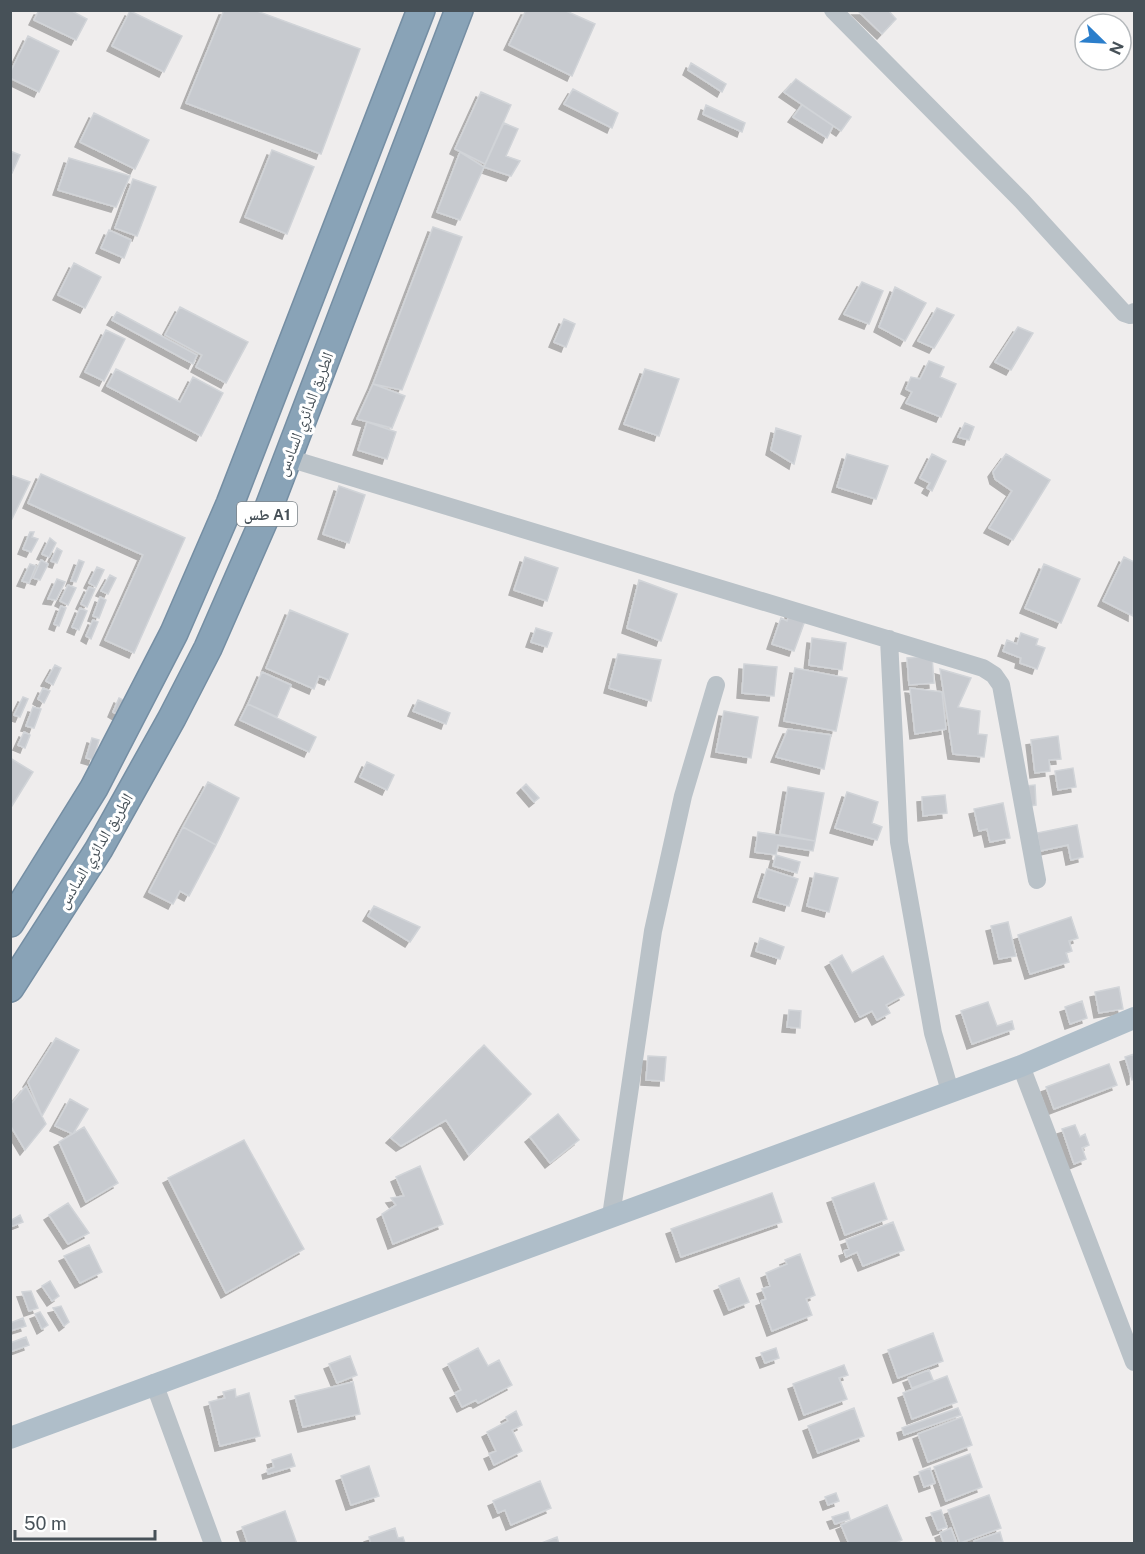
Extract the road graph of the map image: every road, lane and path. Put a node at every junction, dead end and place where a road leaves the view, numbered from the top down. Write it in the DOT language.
graph roads {
  1 [pos="421,10"];
  2 [pos="459,10"];
  3 [pos="833,10"];
  4 [pos="1134,312"];
  5 [pos="288,458"];
  6 [pos="230,504"];
  7 [pos="264,520"];
  8 [pos="889,639"];
  9 [pos="716,685"];
  10 [pos="68,830"];
  11 [pos="99,849"];
  12 [pos="1037,880"];
  13 [pos="10,923"];
  14 [pos="10,988"];
  15 [pos="1134,1018"];
  16 [pos="1021,1066"];
  17 [pos="950,1091"];
  18 [pos="610,1216"];
  19 [pos="1134,1362"];
  20 [pos="154,1383"];
  21 [pos="10,1438"];
  22 [pos="213,1544"];
  1 -- 6 [label="highway, الطريق الدائري السادس / طس A1"];
  2 -- 5 [label="highway, الطريق الدائري السادس / طس A1"];
  3 -- 4 [label="street"];
  5 -- 7 [label="highway, الطريق الدائري السادس / طس A1"];
  5 -- 8 [label="street"];
  6 -- 7 [label="highway"];
  6 -- 10 [label="highway, الطريق الدائري السادس / طس A1"];
  7 -- 11 [label="highway, الطريق الدائري السادس / طس A1"];
  8 -- 12 [label="street"];
  8 -- 17 [label="street"];
  9 -- 18 [label="street"];
  10 -- 11 [label="highway"];
  10 -- 13 [label="highway, الطريق الدائري السادس / طس A1"];
  11 -- 14 [label="highway, الطريق الدائري السادس / طس A1"];
  15 -- 16 [label="main road"];
  16 -- 17 [label="main road"];
  16 -- 19 [label="street"];
  17 -- 18 [label="main road"];
  18 -- 20 [label="main road"];
  20 -- 21 [label="main road"];
  20 -- 22 [label="street"];
}
